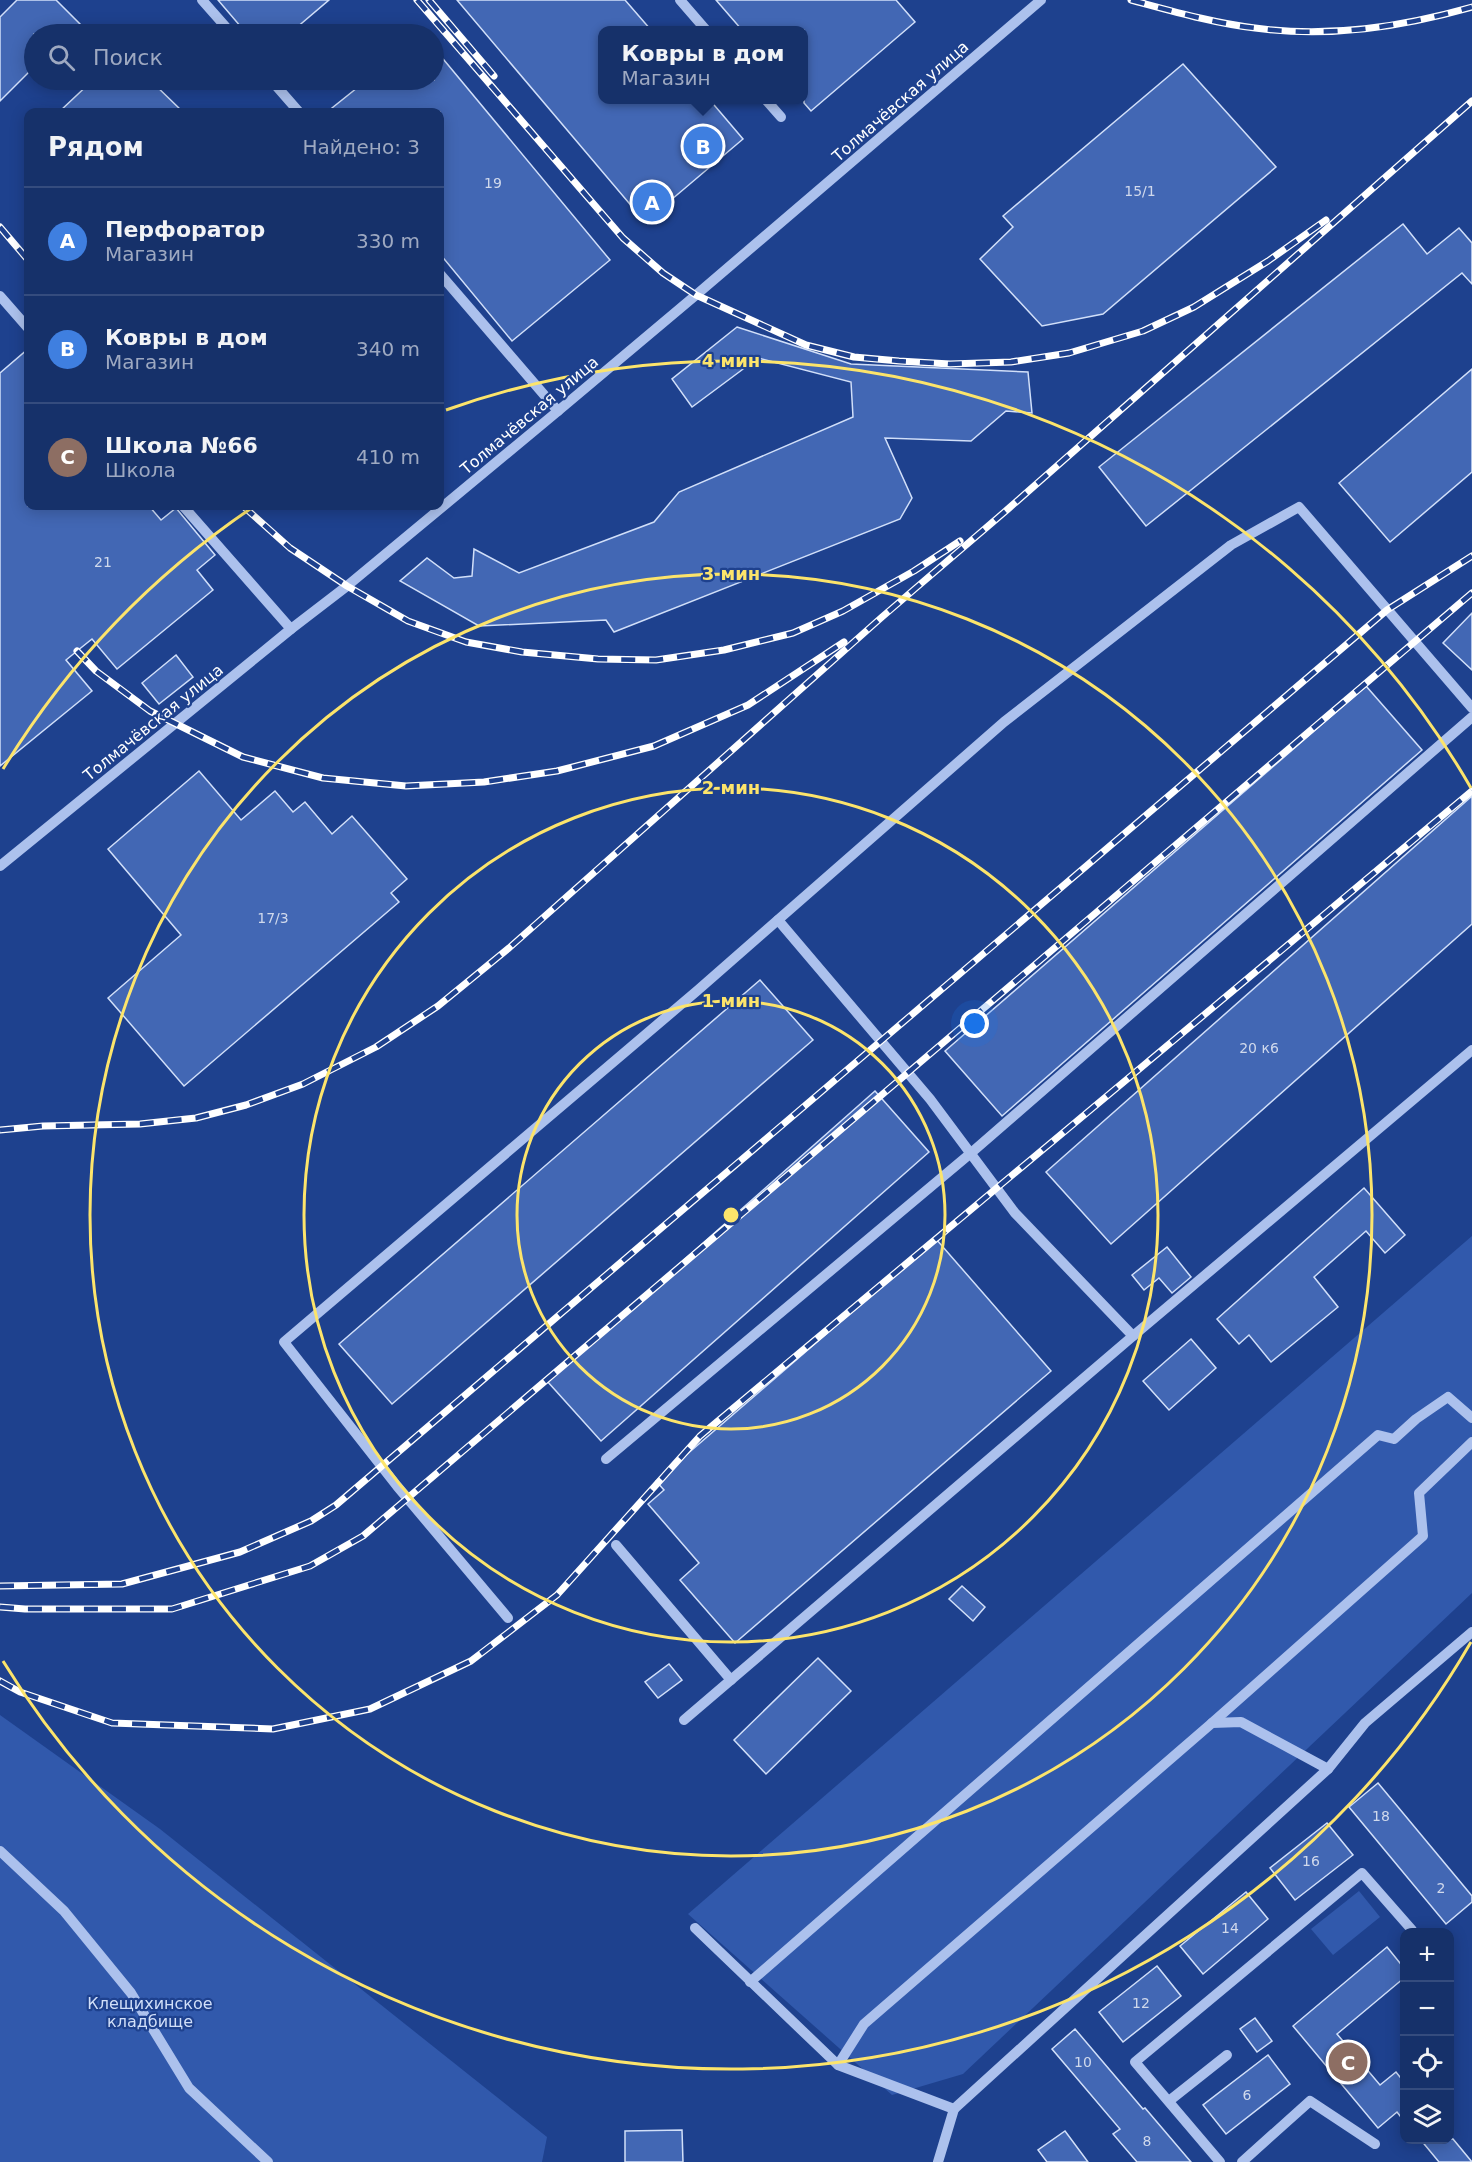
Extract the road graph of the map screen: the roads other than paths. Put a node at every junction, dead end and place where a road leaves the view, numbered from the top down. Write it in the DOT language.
graph roads {
  1 [pos="202,0"];
  2 [pos="680,0"];
  3 [pos="1041,0"];
  4 [pos="223,24"];
  5 [pos="703,26"];
  6 [pos="280,90"];
  7 [pos="770,104"];
  8 [pos="296,108"];
  9 [pos="781,117"];
  10 [pos="444,279"];
  11 [pos="0,296"];
  12 [pos="24,323"];
  13 [pos="558,411"];
  14 [pos="444,506"];
  15 [pos="187,510"];
  16 [pos="439,510"];
  17 [pos="291,628"];
  18 [pos="1472,708"];
  19 [pos="1472,717"];
  20 [pos="0,866"];
  21 [pos="778,920"];
  22 [pos="1472,1050"];
  23 [pos="971,1153"];
  24 [pos="1133,1336"];
  25 [pos="1472,1418"];
  26 [pos="1472,1442"];
  27 [pos="606,1459"];
  28 [pos="616,1545"];
  29 [pos="508,1618"];
  30 [pos="1472,1632"];
  31 [pos="731,1680"];
  32 [pos="684,1720"];
  33 [pos="1212,1723"];
  34 [pos="1328,1769"];
  35 [pos="0,1851"];
  36 [pos="694,1928"];
  37 [pos="1410,1928"];
  38 [pos="750,1982"];
  39 [pos="1227,2055"];
  40 [pos="838,2065"];
  41 [pos="1169,2101"];
  42 [pos="954,2109"];
  43 [pos="1375,2144"];
  44 [pos="268,2162"];
  45 [pos="938,2162"];
  46 [pos="1220,2162"];
  47 [pos="1242,2162"];
  1 -- 4 [label="street"];
  2 -- 5 [label="street"];
  3 -- 13 [label="street, Толмачёвская улица"];
  6 -- 8 [label="street"];
  7 -- 9 [label="street"];
  10 -- 13 [label="street"];
  11 -- 12 [label="street"];
  13 -- 14 [label="street, Толмачёвская улица"];
  15 -- 17 [label="street"];
  16 -- 17 [label="street, Толмачёвская улица"];
  17 -- 20 [label="street, Толмачёвская улица"];
  18 -- 21 [label="street"];
  19 -- 23 [label="street"];
  21 -- 23 [label="street"];
  21 -- 29 [label="street"];
  22 -- 24 [label="street"];
  23 -- 24 [label="street"];
  23 -- 27 [label="street"];
  24 -- 31 [label="street"];
  25 -- 38 [label="street"];
  26 -- 33 [label="street"];
  28 -- 31 [label="street"];
  30 -- 34 [label="street"];
  31 -- 32 [label="street"];
  33 -- 34 [label="street"];
  33 -- 40 [label="street"];
  34 -- 42 [label="street"];
  35 -- 44 [label="street"];
  36 -- 38 [label="street"];
  37 -- 41 [label="street"];
  38 -- 40 [label="street"];
  39 -- 41 [label="street"];
  40 -- 42 [label="street"];
  41 -- 46 [label="street"];
  42 -- 45 [label="street"];
  43 -- 47 [label="street"];
}
